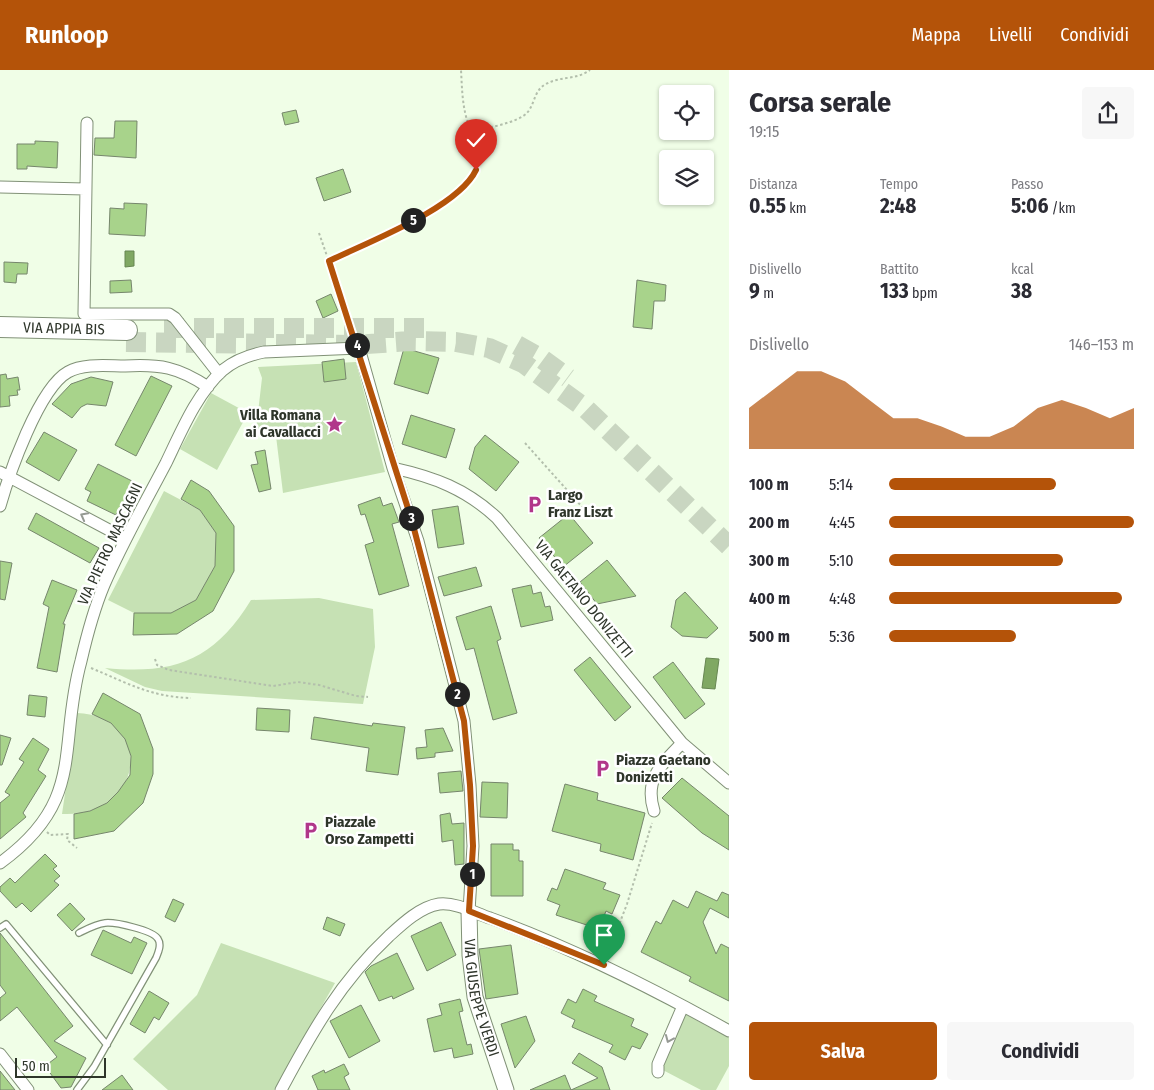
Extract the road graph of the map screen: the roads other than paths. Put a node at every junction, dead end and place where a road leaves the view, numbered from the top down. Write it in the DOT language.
graph roads {
  1 [pos="87,123"];
  2 [pos="0,187"];
  3 [pos="85,189"];
  4 [pos="0,327"];
  5 [pos="0,340"];
  6 [pos="358,348"];
  7 [pos="219,374"];
  8 [pos="208,387"];
  9 [pos="393,468"];
  10 [pos="4,474"];
  11 [pos="0,506"];
  12 [pos="126,539"];
  13 [pos="682,743"];
  14 [pos="729,783"];
  15 [pos="654,811"];
  16 [pos="0,863"];
  17 [pos="469,911"];
  18 [pos="0,928"];
  19 [pos="79,933"];
  20 [pos="684,1006"];
  21 [pos="729,1031"];
  22 [pos="107,1045"];
  23 [pos="0,1054"];
  24 [pos="658,1072"];
  25 [pos="28,1090"];
  26 [pos="77,1090"];
  27 [pos="281,1090"];
  28 [pos="506,1090"];
  1 -- 3 [label="street"];
  2 -- 3 [label="street"];
  3 -- 7 [label="street"];
  4 -- 5 [label="highway, VIA APPIA BIS"];
  6 -- 7 [label="street, VIA PIETRO MASCAGNI"];
  6 -- 9 [label="street, VIA GIUSEPPE VERDI"];
  7 -- 8 [label="street, VIA PIETRO MASCAGNI"];
  8 -- 10 [label="street"];
  8 -- 12 [label="street, VIA PIETRO MASCAGNI"];
  9 -- 13 [label="street, VIA GAETANO DONIZETTI"];
  9 -- 17 [label="street, VIA GIUSEPPE VERDI"];
  10 -- 11 [label="street"];
  12 -- 10 [label="street, one-way"];
  12 -- 16 [label="street, VIA PIETRO MASCAGNI"];
  13 -- 14 [label="street, VIA GAETANO DONIZETTI"];
  13 -- 15 [label="street"];
  17 -- 20 [label="street"];
  17 -- 27 [label="street"];
  17 -- 28 [label="main road, VIA GIUSEPPE VERDI"];
  18 -- 22 [label="lane"];
  19 -- 22 [label="lane"];
  20 -- 21 [label="street"];
  20 -- 24 [label="street, one-way"];
  22 -- 26 [label="lane"];
  23 -- 25 [label="street"];
}
